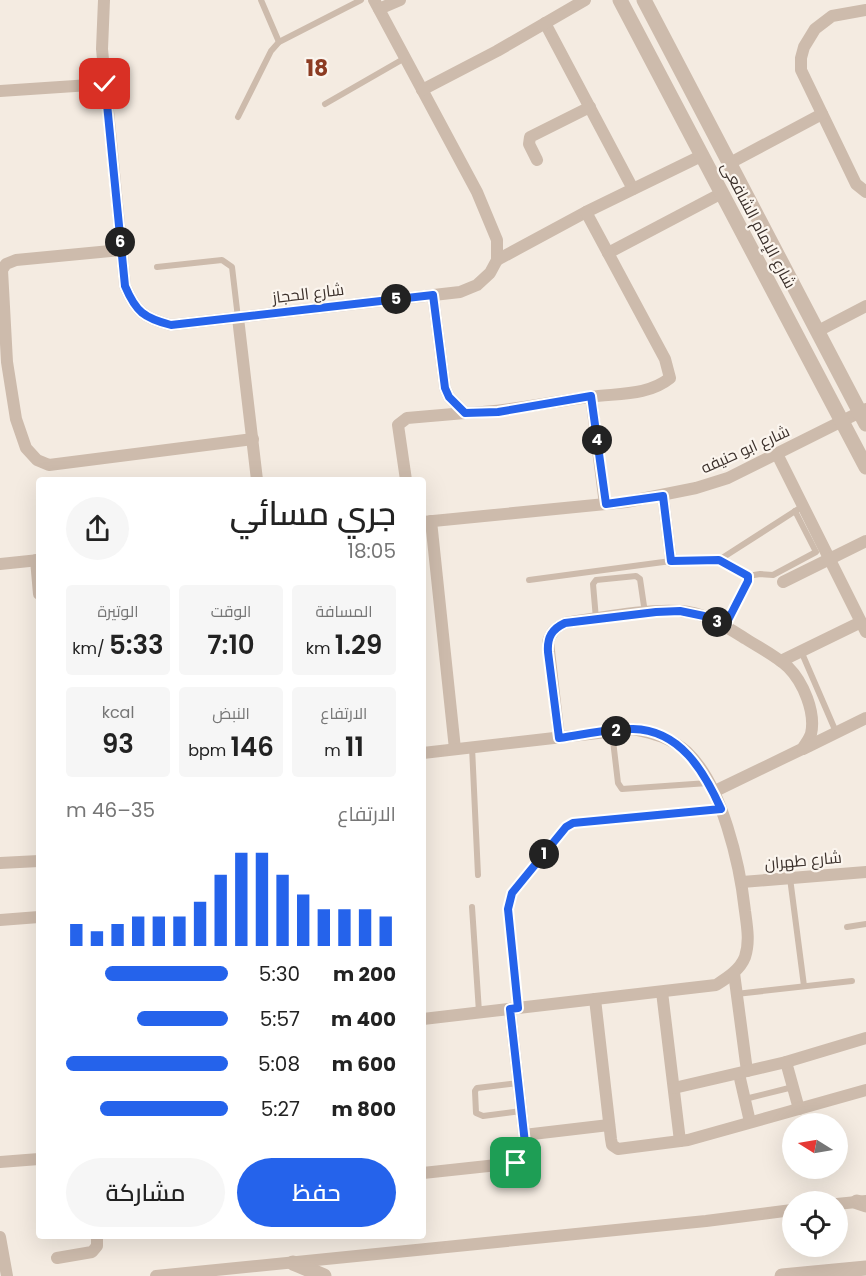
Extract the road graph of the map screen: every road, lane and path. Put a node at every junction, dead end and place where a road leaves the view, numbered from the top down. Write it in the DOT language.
graph roads {
  1 [pos="104,0"];
  2 [pos="261,0"];
  3 [pos="361,0"];
  4 [pos="400,0"];
  5 [pos="585,0"];
  6 [pos="620,0"];
  7 [pos="644,0"];
  8 [pos="376,4"];
  9 [pos="866,10"];
  10 [pos="545,23"];
  11 [pos="279,42"];
  12 [pos="405,58"];
  13 [pos="105,84"];
  14 [pos="422,90"];
  15 [pos="0,91"];
  16 [pos="325,104"];
  17 [pos="590,107"];
  18 [pos="822,114"];
  19 [pos="238,117"];
  20 [pos="701,156"];
  21 [pos="537,160"];
  22 [pos="730,163"];
  23 [pos="633,189"];
  24 [pos="866,192"];
  25 [pos="722,193"];
  26 [pos="586,212"];
  27 [pos="121,250"];
  28 [pos="608,253"];
  29 [pos="497,260"];
  30 [pos="157,267"];
  31 [pos="433,295"];
  32 [pos="866,306"];
  33 [pos="238,318"];
  34 [pos="818,331"];
  35 [pos="591,396"];
  36 [pos="465,413"];
  37 [pos="864,415"];
  38 [pos="842,422"];
  39 [pos="253,439"];
  40 [pos="777,454"];
  41 [pos="866,467"];
  42 [pos="257,477"];
  43 [pos="406,477"];
  44 [pos="663,496"];
  45 [pos="606,504"];
  46 [pos="799,509"];
  47 [pos="427,522"];
  48 [pos="866,541"];
  49 [pos="829,559"];
  50 [pos="36,560"];
  51 [pos="719,560"];
  52 [pos="671,561"];
  53 [pos="0,564"];
  54 [pos="748,576"];
  55 [pos="529,580"];
  56 [pos="783,582"];
  57 [pos="645,613"];
  58 [pos="596,619"];
  59 [pos="725,626"];
  60 [pos="863,627"];
  61 [pos="801,651"];
  62 [pos="781,661"];
  63 [pos="866,718"];
  64 [pos="612,731"];
  65 [pos="836,732"];
  66 [pos="559,738"];
  67 [pos="472,747"];
  68 [pos="455,749"];
  69 [pos="802,749"];
  70 [pos="426,753"];
  71 [pos="711,787"];
  72 [pos="721,809"];
  73 [pos="36,861"];
  74 [pos="0,863"];
  75 [pos="866,872"];
  76 [pos="478,875"];
  77 [pos="790,878"];
  78 [pos="742,882"];
  79 [pos="472,907"];
  80 [pos="36,917"];
  81 [pos="0,920"];
  82 [pos="866,924"];
  83 [pos="848,927"];
  84 [pos="734,973"];
  85 [pos="852,981"];
  86 [pos="804,986"];
  87 [pos="662,992"];
  88 [pos="736,994"];
  89 [pos="595,999"];
  90 [pos="514,1008"];
  91 [pos="479,1012"];
  92 [pos="426,1019"];
  93 [pos="866,1038"];
  94 [pos="786,1062"];
  95 [pos="743,1072"];
  96 [pos="518,1083"];
  97 [pos="794,1087"];
  98 [pos="674,1088"];
  99 [pos="866,1090"];
  100 [pos="745,1099"];
  101 [pos="800,1108"];
  102 [pos="522,1111"];
  103 [pos="750,1122"];
  104 [pos="609,1125"];
  105 [pos="524,1135"];
  106 [pos="680,1141"];
  107 [pos="36,1159"];
  108 [pos="0,1162"];
  109 [pos="426,1173"];
  110 [pos="863,1203"];
  111 [pos="848,1204"];
  112 [pos="782,1211"];
  113 [pos="0,1237"];
  114 [pos="97,1239"];
  115 [pos="57,1258"];
  116 [pos="293,1263"];
  117 [pos="866,1268"];
  118 [pos="839,1273"];
  119 [pos="8,1276"];
  120 [pos="156,1276"];
  121 [pos="324,1276"];
  122 [pos="782,1276"];
  1 -- 13 [label="street, شارع الحجاز"];
  2 -- 11 [label="lane"];
  3 -- 11 [label="lane"];
  4 -- 8 [label="street"];
  5 -- 10 [label="street"];
  6 -- 20 [label="street, شارع الإمام الشافعى"];
  7 -- 22 [label="street, شارع الإمام الشافعى"];
  8 -- 12 [label="street"];
  9 -- 18 [label="street"];
  10 -- 14 [label="street"];
  10 -- 17 [label="street"];
  11 -- 19 [label="lane"];
  12 -- 14 [label="street"];
  12 -- 16 [label="lane"];
  13 -- 15 [label="street"];
  13 -- 27 [label="street, شارع الحجاز"];
  14 -- 29 [label="street"];
  17 -- 21 [label="street"];
  17 -- 23 [label="street"];
  18 -- 22 [label="street"];
  18 -- 24 [label="street"];
  20 -- 23 [label="street"];
  20 -- 25 [label="street, شارع الإمام الشافعى"];
  22 -- 34 [label="street, شارع الإمام الشافعى"];
  23 -- 26 [label="street"];
  25 -- 28 [label="street"];
  25 -- 38 [label="street, شارع الإمام الشافعى"];
  26 -- 28 [label="street"];
  26 -- 29 [label="street"];
  27 -- 33 [label="street, شارع الحجاز"];
  27 -- 39 [label="street"];
  28 -- 35 [label="street"];
  29 -- 31 [label="street, شارع الحجاز"];
  30 -- 33 [label="lane"];
  31 -- 33 [label="street, شارع الحجاز"];
  31 -- 36 [label="street"];
  32 -- 34 [label="street"];
  33 -- 39 [label="street"];
  34 -- 37 [label="street, شارع الإمام الشافعى"];
  35 -- 36 [label="street"];
  35 -- 45 [label="street"];
  36 -- 43 [label="street"];
  37 -- 38 [label="street, شارع ابو حنيفه"];
  38 -- 40 [label="street, شارع ابو حنيفه"];
  38 -- 41 [label="street, شارع الإمام الشافعى"];
  39 -- 42 [label="street"];
  40 -- 44 [label="street, شارع ابو حنيفه"];
  40 -- 46 [label="street"];
  44 -- 45 [label="street, شارع ابو حنيفه"];
  44 -- 52 [label="street"];
  45 -- 47 [label="street, شارع ابو حنيفه"];
  46 -- 49 [label="street"];
  46 -- 51 [label="lane"];
  46 -- 54 [label="lane"];
  47 -- 68 [label="street"];
  48 -- 49 [label="street"];
  49 -- 56 [label="street"];
  49 -- 60 [label="street"];
  50 -- 53 [label="street"];
  51 -- 52 [label="lane"];
  51 -- 54 [label="lane"];
  52 -- 55 [label="lane"];
  54 -- 59 [label="lane"];
  57 -- 58 [label="street"];
  57 -- 58 [label="lane"];
  57 -- 59 [label="street"];
  58 -- 66 [label="street"];
  59 -- 62 [label="street"];
  60 -- 61 [label="street"];
  61 -- 62 [label="street"];
  61 -- 65 [label="lane"];
  62 -- 69 [label="street"];
  63 -- 65 [label="street"];
  64 -- 66 [label="street"];
  64 -- 71 [label="street"];
  64 -- 71 [label="lane"];
  65 -- 69 [label="street"];
  66 -- 67 [label="street"];
  67 -- 68 [label="street"];
  67 -- 76 [label="lane"];
  68 -- 70 [label="street"];
  69 -- 71 [label="street"];
  71 -- 72 [label="street"];
  72 -- 78 [label="street"];
  72 -- 90 [label="lane"];
  73 -- 74 [label="street"];
  75 -- 77 [label="street, شارع طهران"];
  77 -- 78 [label="street, شارع طهران"];
  77 -- 86 [label="lane"];
  78 -- 84 [label="street"];
  79 -- 91 [label="lane"];
  80 -- 81 [label="street"];
  82 -- 83 [label="lane"];
  84 -- 87 [label="street"];
  84 -- 88 [label="street"];
  85 -- 86 [label="lane"];
  86 -- 88 [label="lane"];
  87 -- 89 [label="street"];
  87 -- 98 [label="street"];
  88 -- 95 [label="street"];
  89 -- 90 [label="street"];
  89 -- 104 [label="street"];
  90 -- 91 [label="street"];
  90 -- 96 [label="street"];
  91 -- 92 [label="street"];
  93 -- 94 [label="street"];
  94 -- 95 [label="street"];
  94 -- 97 [label="street"];
  95 -- 98 [label="street"];
  95 -- 100 [label="street"];
  96 -- 102 [label="street"];
  96 -- 102 [label="lane"];
  97 -- 100 [label="lane"];
  97 -- 101 [label="street"];
  98 -- 106 [label="street"];
  99 -- 101 [label="street"];
  100 -- 103 [label="street"];
  101 -- 103 [label="street"];
  102 -- 105 [label="street"];
  103 -- 106 [label="street"];
  104 -- 105 [label="street"];
  104 -- 106 [label="street"];
  105 -- 109 [label="street"];
  107 -- 108 [label="street"];
  110 -- 111 [label="street"];
  112 -- 116 [label="street"];
  113 -- 119 [label="street"];
  114 -- 115 [label="street"];
  116 -- 120 [label="street"];
  116 -- 121 [label="street"];
  117 -- 118 [label="street"];
  118 -- 122 [label="street"];
}
